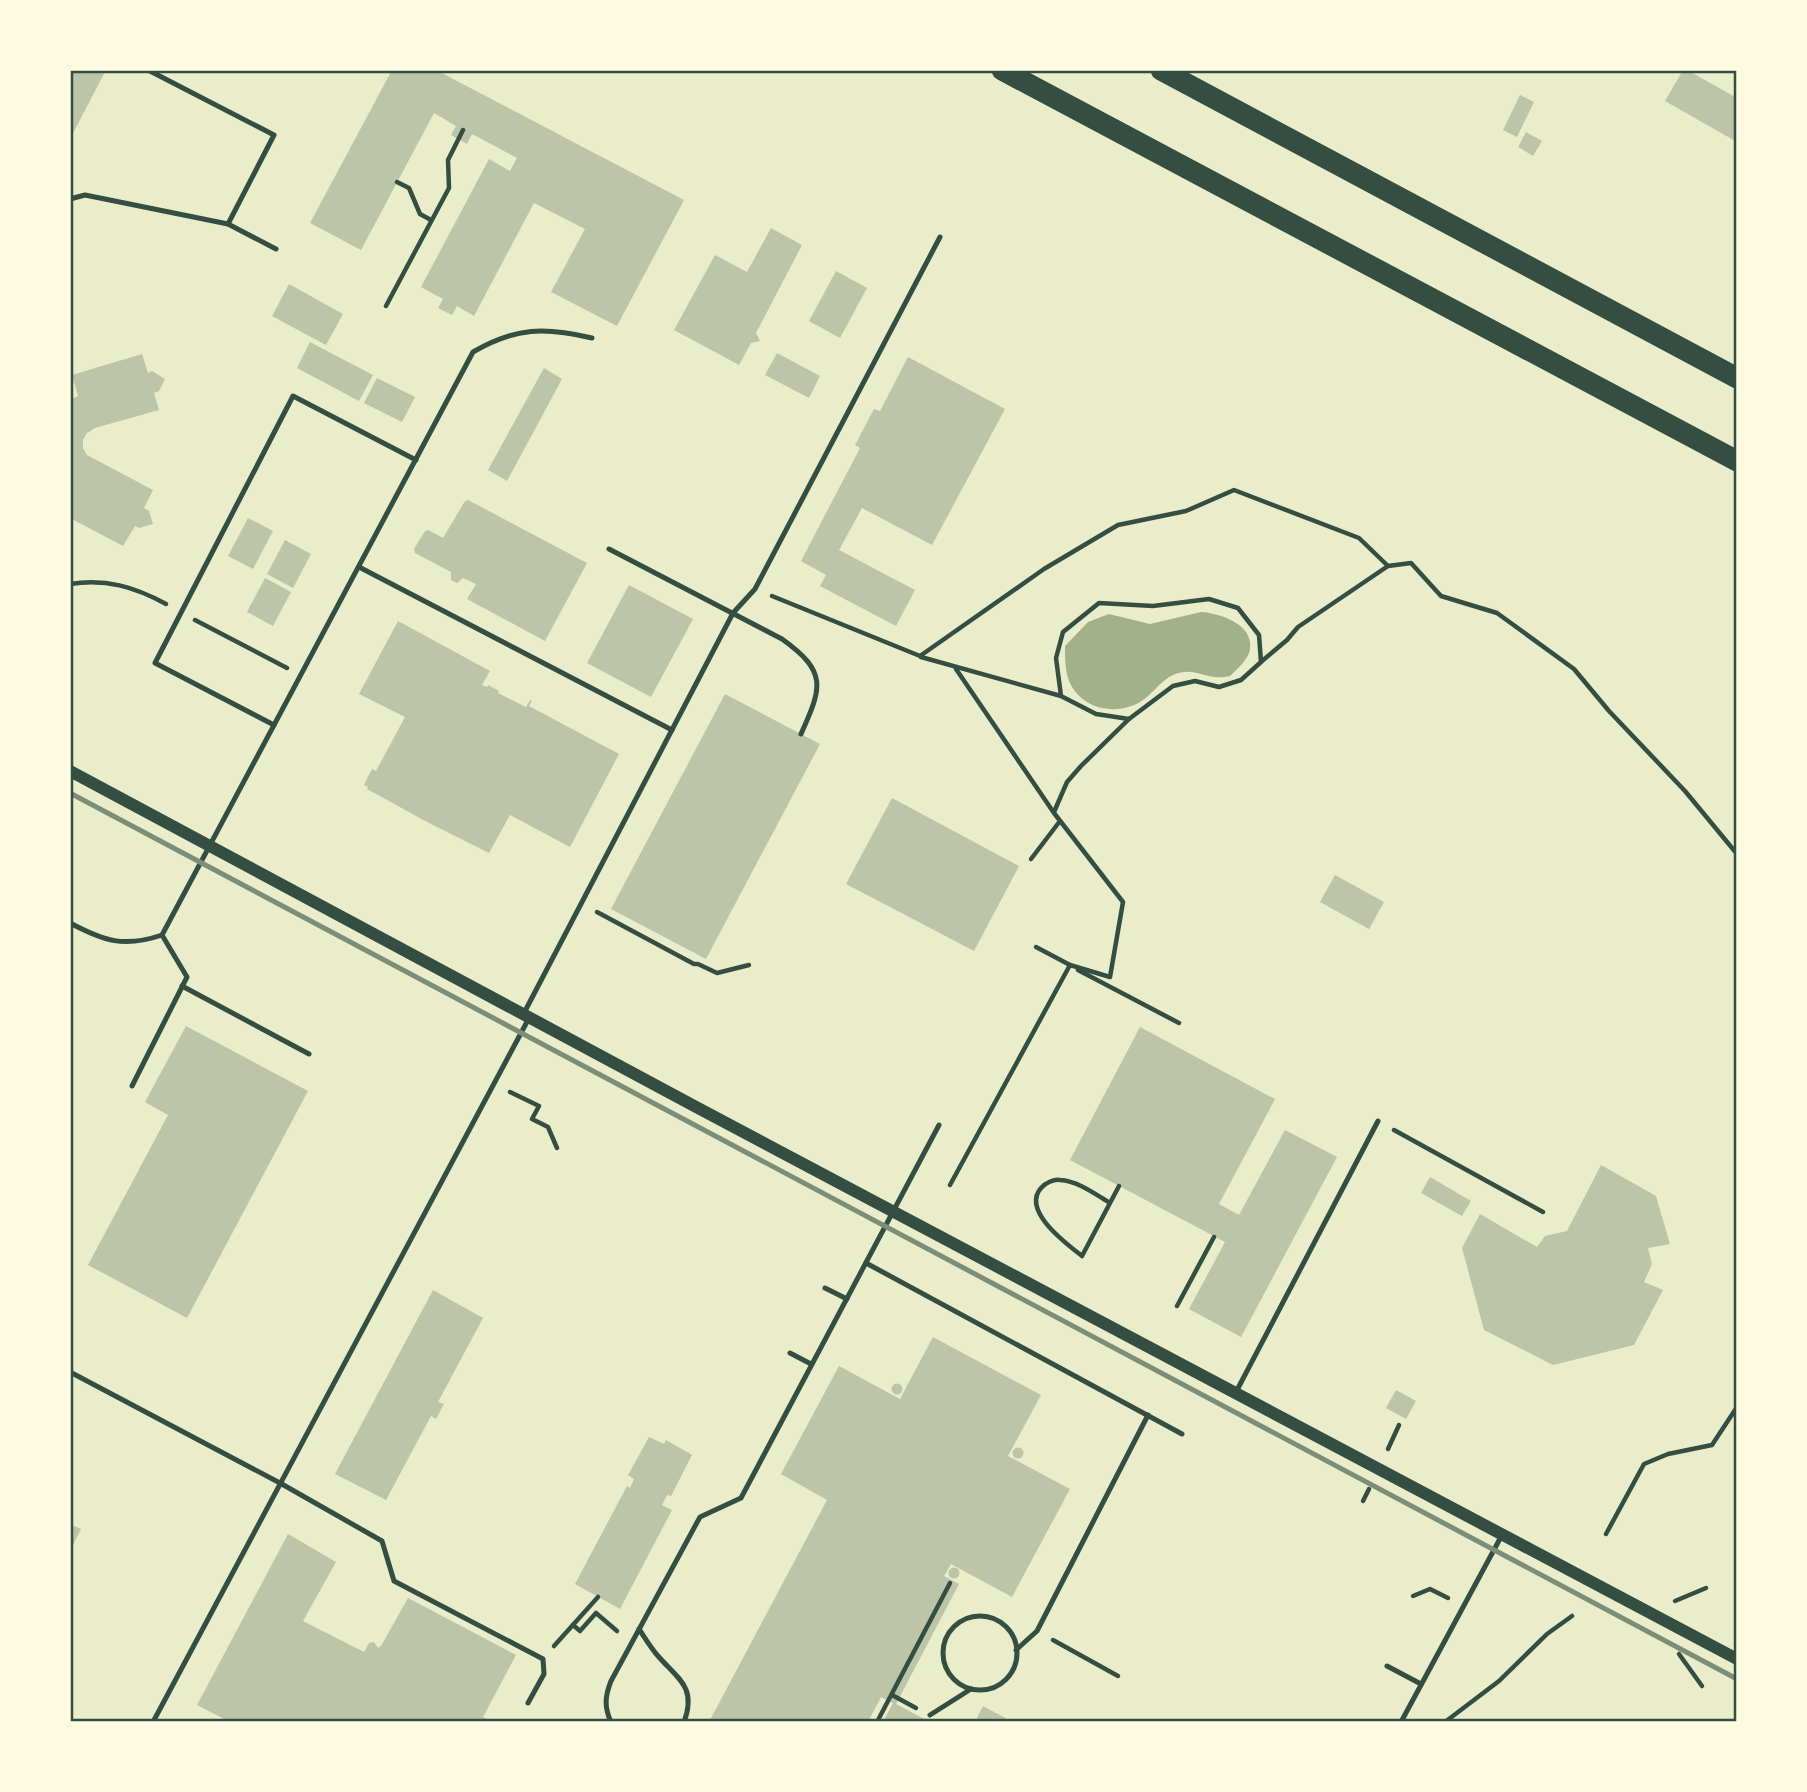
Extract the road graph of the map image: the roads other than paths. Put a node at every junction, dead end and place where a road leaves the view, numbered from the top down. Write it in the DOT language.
graph roads {
  1 [pos="148,70"];
  2 [pos="1002,70"];
  3 [pos="1161,70"];
  4 [pos="70,199"];
  5 [pos="228,224"];
  6 [pos="940,237"];
  7 [pos="276,248"];
  8 [pos="592,338"];
  9 [pos="1737,378"];
  10 [pos="416,460"];
  11 [pos="1737,461"];
  12 [pos="609,549"];
  13 [pos="359,567"];
  14 [pos="733,613"];
  15 [pos="274,725"];
  16 [pos="672,730"];
  17 [pos="801,734"];
  18 [pos="70,771"];
  19 [pos="209,845"];
  20 [pos="70,923"];
  21 [pos="162,935"];
  22 [pos="182,986"];
  23 [pos="527,1014"];
  24 [pos="309,1054"];
  25 [pos="131,1086"];
  26 [pos="1378,1121"];
  27 [pos="939,1125"];
  28 [pos="895,1211"];
  29 [pos="866,1263"];
  30 [pos="825,1287"];
  31 [pos="847,1299"];
  32 [pos="790,1353"];
  33 [pos="811,1364"];
  34 [pos="70,1372"];
  35 [pos="1236,1392"];
  36 [pos="1148,1415"];
  37 [pos="1182,1434"];
  38 [pos="280,1483"];
  39 [pos="1502,1535"];
  40 [pos="639,1629"];
  41 [pos="1016,1650"];
  42 [pos="1737,1660"];
  43 [pos="1387,1666"];
  44 [pos="1421,1684"];
  45 [pos="971,1689"];
  46 [pos="528,1703"];
  47 [pos="930,1715"];
  48 [pos="153,1722"];
  49 [pos="611,1722"];
  50 [pos="684,1722"];
  51 [pos="1401,1722"];
  1 -- 5 [label="lane"];
  2 -- 11 [label="highway"];
  3 -- 9 [label="highway"];
  4 -- 5 [label="lane"];
  5 -- 7 [label="lane"];
  6 -- 14 [label="lane"];
  8 -- 10 [label="lane"];
  10 -- 13 [label="lane"];
  10 -- 15 [label="lane"];
  12 -- 14 [label="lane"];
  13 -- 15 [label="lane"];
  13 -- 16 [label="lane"];
  14 -- 16 [label="lane"];
  14 -- 17 [label="lane"];
  15 -- 19 [label="lane"];
  16 -- 23 [label="lane"];
  18 -- 19 [label="street"];
  19 -- 21 [label="lane"];
  19 -- 23 [label="street"];
  20 -- 21 [label="lane"];
  21 -- 22 [label="lane"];
  22 -- 24 [label="lane"];
  22 -- 25 [label="lane"];
  23 -- 28 [label="street"];
  23 -- 38 [label="lane"];
  26 -- 35 [label="lane"];
  27 -- 28 [label="lane"];
  28 -- 29 [label="lane"];
  28 -- 35 [label="street"];
  29 -- 31 [label="lane"];
  29 -- 36 [label="lane"];
  30 -- 31 [label="lane"];
  31 -- 33 [label="lane"];
  32 -- 33 [label="lane"];
  33 -- 40 [label="lane"];
  34 -- 38 [label="lane"];
  35 -- 39 [label="street"];
  36 -- 37 [label="lane"];
  36 -- 41 [label="lane"];
  38 -- 46 [label="lane"];
  38 -- 48 [label="lane"];
  39 -- 42 [label="street"];
  39 -- 44 [label="lane"];
  40 -- 49 [label="lane"];
  40 -- 50 [label="lane"];
  41 -- 45 [label="lane"];
  41 -- 45 [label="lane"];
  43 -- 44 [label="lane"];
  44 -- 51 [label="lane"];
  45 -- 47 [label="lane"];
}
